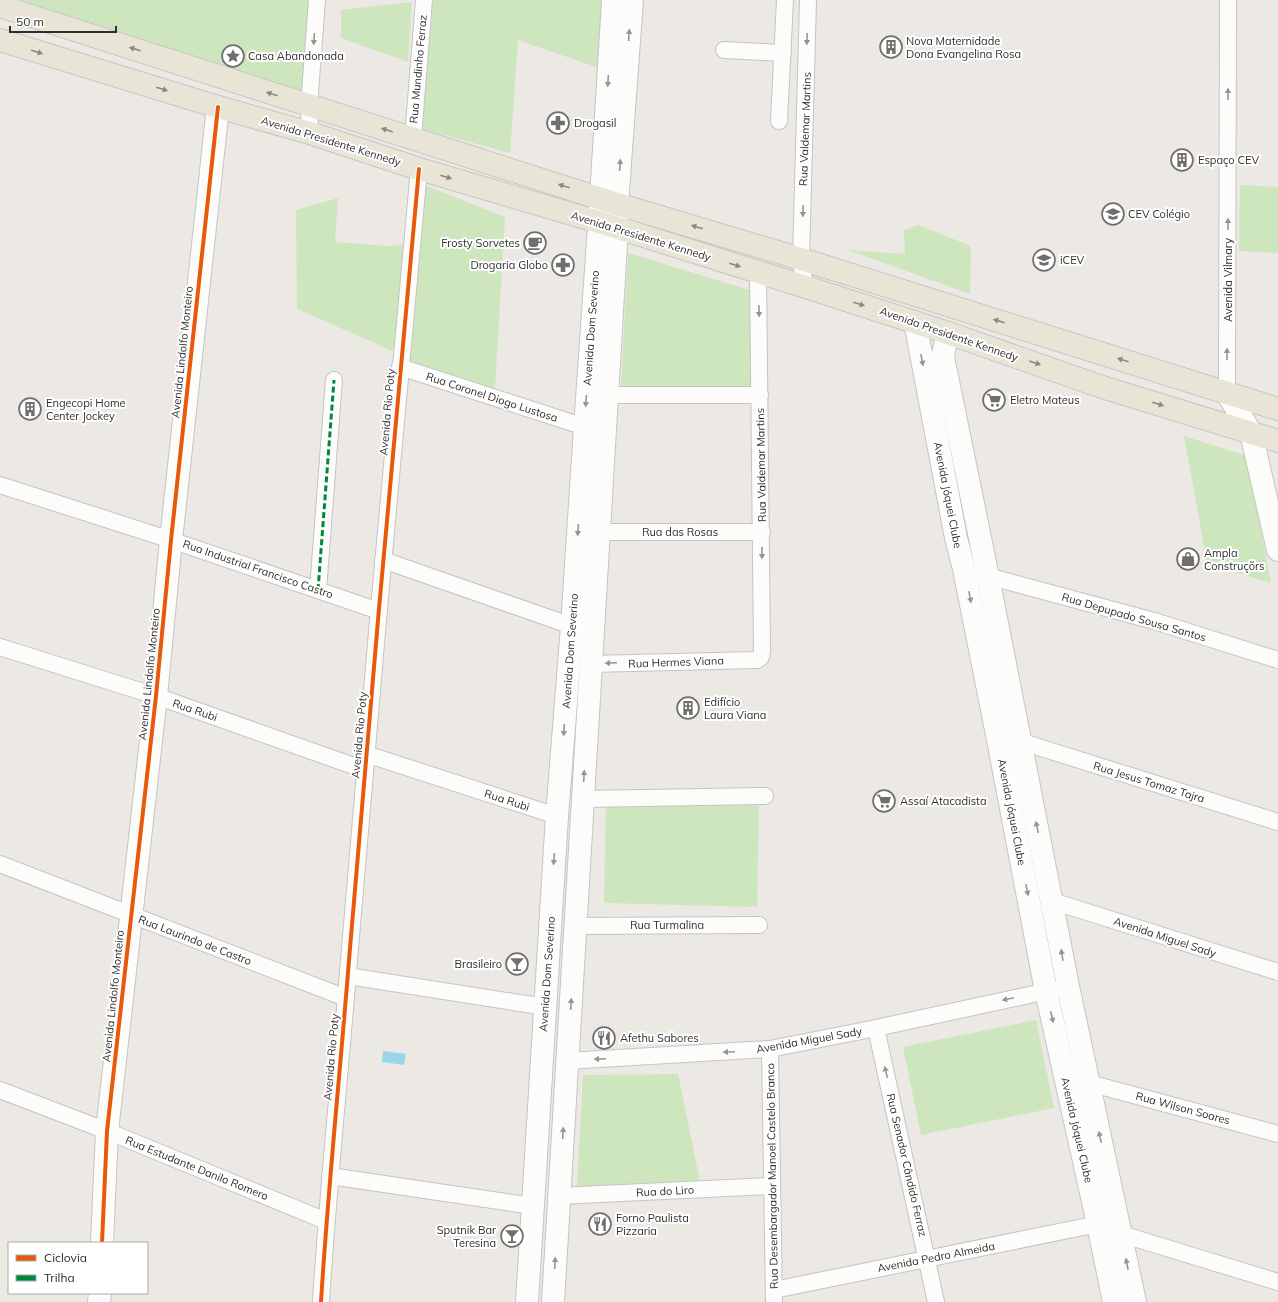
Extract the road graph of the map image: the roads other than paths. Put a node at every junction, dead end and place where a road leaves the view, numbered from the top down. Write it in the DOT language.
graph roads {
  1 [pos="317,0"];
  2 [pos="424,0"];
  3 [pos="613,0"];
  4 [pos="632,0"];
  5 [pos="785,0"];
  6 [pos="808,0"];
  7 [pos="1228,0"];
  8 [pos="0,6"];
  9 [pos="0,40"];
  10 [pos="724,50"];
  11 [pos="783,53"];
  12 [pos="309,106"];
  13 [pos="218,107"];
  14 [pos="779,121"];
  15 [pos="310,133"];
  16 [pos="413,138"];
  17 [pos="419,169"];
  18 [pos="609,201"];
  19 [pos="608,225"];
  20 [pos="801,259"];
  21 [pos="758,272"];
  22 [pos="806,287"];
  23 [pos="915,322"];
  24 [pos="948,333"];
  25 [pos="400,367"];
  26 [pos="334,380"];
  27 [pos="1227,393"];
  28 [pos="607,395"];
  29 [pos="760,395"];
  30 [pos="1278,409"];
  31 [pos="585,427"];
  32 [pos="1251,432"];
  33 [pos="1278,441"];
  34 [pos="0,485"];
  35 [pos="599,532"];
  36 [pos="762,532"];
  37 [pos="171,540"];
  38 [pos="1278,550"];
  39 [pos="383,560"];
  40 [pos="964,569"];
  41 [pos="988,577"];
  42 [pos="318,590"];
  43 [pos="379,611"];
  44 [pos="572,626"];
  45 [pos="0,647"];
  46 [pos="760,657"];
  47 [pos="1278,660"];
  48 [pos="591,664"];
  49 [pos="156,696"];
  50 [pos="1009,740"];
  51 [pos="365,762"];
  52 [pos="764,796"];
  53 [pos="583,799"];
  54 [pos="557,816"];
  55 [pos="1278,822"];
  56 [pos="0,864"];
  57 [pos="1052,901"];
  58 [pos="132,916"];
  59 [pos="759,925"];
  60 [pos="575,926"];
  61 [pos="1278,972"];
  62 [pos="348,976"];
  63 [pos="1068,986"];
  64 [pos="1046,991"];
  65 [pos="346,998"];
  66 [pos="545,1007"];
  67 [pos="876,1028"];
  68 [pos="770,1049"];
  69 [pos="567,1061"];
  70 [pos="1089,1083"];
  71 [pos="0,1090"];
  72 [pos="107,1131"];
  73 [pos="1278,1134"];
  74 [pos="330,1176"];
  75 [pos="771,1186"];
  76 [pos="559,1196"];
  77 [pos="533,1206"];
  78 [pos="326,1221"];
  79 [pos="1098,1224"];
  80 [pos="1121,1234"];
  81 [pos="102,1242"];
  82 [pos="928,1259"];
  83 [pos="1278,1282"];
  84 [pos="774,1296"];
  85 [pos="321,1302"];
  86 [pos="528,1302"];
  87 [pos="553,1302"];
  88 [pos="936,1302"];
  89 [pos="1114,1302"];
  90 [pos="1135,1302"];
  1 -- 12 [label="street, one-way"];
  2 -- 16 [label="street, Rua Mundinho Ferraz"];
  3 -- 18 [label="main road, Avenida Dom Severino, one-way"];
  18 -- 4 [label="main road, Avenida Dom Severino, one-way"];
  5 -- 11 [label="street"];
  6 -- 20 [label="street, Rua Valdemar Martins, one-way"];
  27 -- 7 [label="street, Avenida Vilmary, one-way"];
  12 -- 8 [label="main road, one-way"];
  9 -- 13 [label="main road, Avenida Presidente Kennedy, one-way"];
  10 -- 11 [label="street"];
  11 -- 14 [label="street"];
  12 -- 15 [label="street"];
  16 -- 12 [label="main road, one-way"];
  13 -- 15 [label="main road, Avenida Presidente Kennedy"];
  13 -- 37 [label="main road, Avenida Lindolfo Monteiro"];
  15 -- 17 [label="main road, Avenida Presidente Kennedy"];
  18 -- 16 [label="main road, one-way"];
  17 -- 19 [label="main road, Avenida Presidente Kennedy, one-way"];
  17 -- 25 [label="street, Avenida Rio Poty"];
  18 -- 19 [label="main road, Avenida Dom Severino"];
  20 -- 18 [label="main road, one-way"];
  19 -- 21 [label="main road, Avenida Presidente Kennedy, one-way"];
  19 -- 28 [label="main road, Avenida Dom Severino"];
  19 -- 31 [label="main road, Avenida Dom Severino, one-way"];
  20 -- 22 [label="street, Rua Valdemar Martins"];
  27 -- 20 [label="main road, one-way"];
  21 -- 22 [label="main road, Avenida Presidente Kennedy"];
  21 -- 29 [label="street, Rua Valdemar Martins, one-way"];
  22 -- 23 [label="main road, Avenida Presidente Kennedy, one-way"];
  23 -- 24 [label="main road, Avenida Presidente Kennedy"];
  23 -- 40 [label="main road, Avenida Jóquei Clube, one-way"];
  24 -- 32 [label="main road, Avenida Presidente Kennedy, one-way"];
  24 -- 41 [label="main road, Avenida Jóquei Clube"];
  25 -- 31 [label="street, Rua Coronel Diogo Lustosa"];
  25 -- 39 [label="street, Avenida Rio Poty"];
  26 -- 42 [label="street"];
  27 -- 30 [label="main road"];
  27 -- 32 [label="main road"];
  28 -- 29 [label="street"];
  28 -- 35 [label="main road, Avenida Dom Severino"];
  29 -- 36 [label="street, Rua Valdemar Martins"];
  31 -- 44 [label="main road, Avenida Dom Severino, one-way"];
  32 -- 33 [label="main road, Avenida Presidente Kennedy"];
  32 -- 38 [label="main road"];
  34 -- 37 [label="street, Rua Industrial Francisco Castro"];
  35 -- 36 [label="street, Rua das Rosas"];
  35 -- 48 [label="main road, Avenida Dom Severino"];
  36 -- 46 [label="street, Rua Valdemar Martins, one-way"];
  37 -- 42 [label="street, Rua Industrial Francisco Castro"];
  37 -- 49 [label="main road, Avenida Lindolfo Monteiro"];
  39 -- 43 [label="street, Avenida Rio Poty"];
  39 -- 44 [label="street"];
  40 -- 41 [label="street, Rua Depupado Sousa Santos"];
  40 -- 50 [label="main road, Avenida Jóquei Clube, one-way"];
  41 -- 47 [label="street, Rua Depupado Sousa Santos"];
  41 -- 50 [label="main road, Avenida Jóquei Clube"];
  42 -- 43 [label="street, Rua Industrial Francisco Castro"];
  43 -- 51 [label="street, Avenida Rio Poty"];
  44 -- 54 [label="main road, Avenida Dom Severino, one-way"];
  45 -- 49 [label="street, Rua Rubi"];
  46 -- 48 [label="street, Rua Hermes Viana, one-way"];
  53 -- 48 [label="main road, Avenida Dom Severino, one-way"];
  49 -- 51 [label="street, Rua Rubi"];
  49 -- 58 [label="main road, Avenida Lindolfo Monteiro"];
  50 -- 55 [label="street, Rua Jesus Tomaz Tajra"];
  57 -- 50 [label="main road, Avenida Jóquei Clube, one-way"];
  50 -- 64 [label="main road, Avenida Jóquei Clube, one-way"];
  51 -- 54 [label="street, Rua Rubi"];
  51 -- 62 [label="street, Avenida Rio Poty"];
  52 -- 53 [label="street"];
  53 -- 60 [label="main road, Avenida Dom Severino"];
  54 -- 66 [label="main road, Avenida Dom Severino, one-way"];
  56 -- 58 [label="street, Rua Laurindo de Castro"];
  57 -- 61 [label="street, Avenida Miguel Sady"];
  63 -- 57 [label="main road, Avenida Jóquei Clube, one-way"];
  58 -- 65 [label="street, Rua Laurindo de Castro"];
  58 -- 72 [label="main road, Avenida Lindolfo Monteiro"];
  59 -- 60 [label="street, Rua Turmalina"];
  69 -- 60 [label="main road, Avenida Dom Severino, one-way"];
  62 -- 65 [label="street, Avenida Rio Poty"];
  62 -- 66 [label="street"];
  63 -- 64 [label="street, Avenida Miguel Sady"];
  63 -- 70 [label="main road, Avenida Jóquei Clube"];
  64 -- 67 [label="street, Avenida Miguel Sady, one-way"];
  64 -- 79 [label="main road, Avenida Jóquei Clube, one-way"];
  65 -- 74 [label="street, Avenida Rio Poty"];
  66 -- 77 [label="main road, Avenida Dom Severino"];
  67 -- 68 [label="street, Avenida Miguel Sady"];
  82 -- 67 [label="street, Rua Senador Cândido Ferraz, one-way"];
  68 -- 69 [label="street, Avenida Miguel Sady, one-way"];
  68 -- 75 [label="street, Rua Desembargador Manoel Castelo Branco"];
  76 -- 69 [label="main road, Avenida Dom Severino, one-way"];
  70 -- 73 [label="street, Rua Wilson Soares"];
  80 -- 70 [label="main road, Avenida Jóquei Clube, one-way"];
  71 -- 72 [label="street, Rua Estudante Danilo Romero"];
  72 -- 78 [label="street, Rua Estudante Danilo Romero"];
  72 -- 81 [label="main road, Avenida Lindolfo Monteiro"];
  74 -- 77 [label="street"];
  74 -- 78 [label="street, Avenida Rio Poty"];
  75 -- 76 [label="street, Rua do Liro"];
  75 -- 84 [label="street, Rua Desembargador Manoel Castelo Branco"];
  87 -- 76 [label="main road, Avenida Dom Severino, one-way"];
  77 -- 86 [label="main road, Avenida Dom Severino"];
  78 -- 85 [label="street, Avenida Rio Poty"];
  79 -- 80 [label="street"];
  79 -- 82 [label="street, Avenida Pedro Almeida"];
  79 -- 89 [label="main road, Avenida Jóquei Clube"];
  80 -- 83 [label="street"];
  90 -- 80 [label="main road, Avenida Jóquei Clube, one-way"];
  82 -- 84 [label="street, Avenida Pedro Almeida"];
  82 -- 88 [label="street, Rua Senador Cândido Ferraz"];
}
